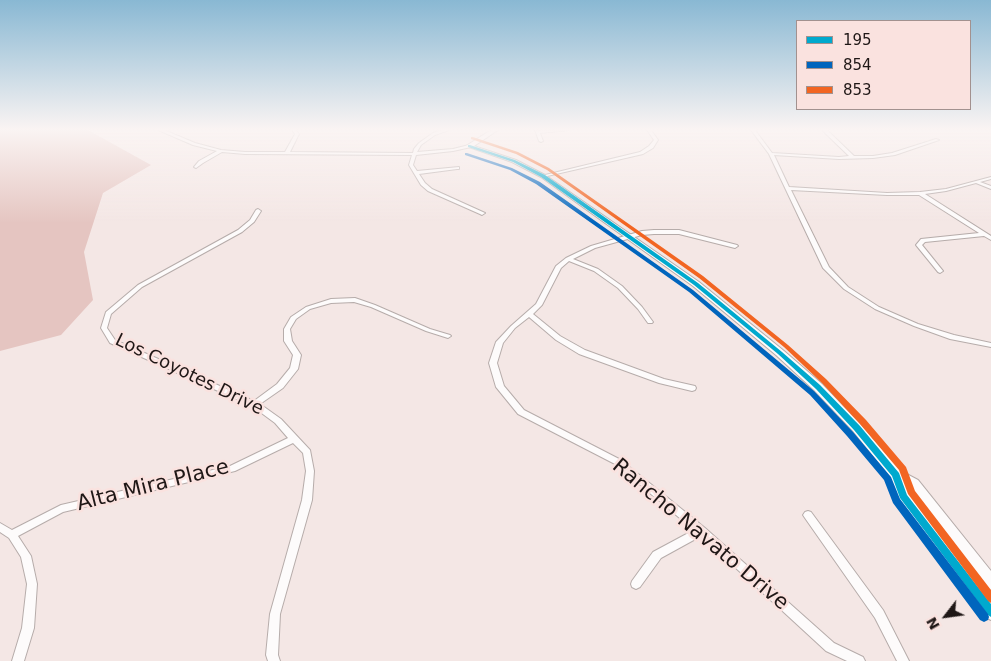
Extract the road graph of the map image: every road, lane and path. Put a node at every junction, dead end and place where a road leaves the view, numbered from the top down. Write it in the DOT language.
graph roads {
  1 [pos="203,161"];
  2 [pos="412,161"];
  3 [pos="511,161"];
  4 [pos="608,161"];
  5 [pos="774,161"];
  6 [pos="196,167"];
  7 [pos="457,168"];
  8 [pos="416,173"];
  9 [pos="543,176"];
  10 [pos="991,178"];
  11 [pos="978,183"];
  12 [pos="788,188"];
  13 [pos="991,188"];
  14 [pos="920,193"];
  15 [pos="258,211"];
  16 [pos="482,213"];
  17 [pos="985,234"];
  18 [pos="630,237"];
  19 [pos="991,238"];
  20 [pos="735,246"];
  21 [pos="568,259"];
  22 [pos="940,272"];
  23 [pos="529,314"];
  24 [pos="650,322"];
  25 [pos="448,336"];
  26 [pos="991,345"];
  27 [pos="692,388"];
  28 [pos="255,404"];
  29 [pos="295,438"];
  30 [pos="896,475"];
  31 [pos="808,515"];
  32 [pos="0,527"];
  33 [pos="702,531"];
  34 [pos="12,535"];
  35 [pos="991,583"];
  36 [pos="636,584"];
  37 [pos="991,612"];
  38 [pos="18,661"];
  39 [pos="274,661"];
  40 [pos="860,661"];
  41 [pos="903,661"];
  1 -- 6 [label="street"];
  2 -- 8 [label="street"];
  3 -- 9 [label="main road"];
  4 -- 9 [label="street"];
  5 -- 12 [label="street"];
  7 -- 8 [label="street"];
  8 -- 16 [label="street"];
  9 -- 18 [label="main road"];
  10 -- 11 [label="street"];
  11 -- 13 [label="street"];
  11 -- 14 [label="street"];
  12 -- 14 [label="street"];
  12 -- 26 [label="street"];
  14 -- 17 [label="street"];
  15 -- 28 [label="street, Los Coyotes Drive"];
  17 -- 19 [label="street"];
  17 -- 22 [label="street"];
  18 -- 20 [label="street, Rancho Navato Drive"];
  18 -- 21 [label="street, Rancho Navato Drive"];
  18 -- 30 [label="main road"];
  21 -- 23 [label="street, Rancho Navato Drive"];
  21 -- 24 [label="street"];
  23 -- 27 [label="street"];
  23 -- 33 [label="street, Rancho Navato Drive"];
  25 -- 28 [label="street"];
  28 -- 29 [label="street, Los Coyotes Drive"];
  29 -- 34 [label="street, Alta Mira Place"];
  29 -- 39 [label="street, Los Coyotes Drive"];
  30 -- 35 [label="main road"];
  30 -- 37 [label="main road"];
  31 -- 41 [label="street"];
  32 -- 34 [label="street"];
  33 -- 36 [label="street"];
  33 -- 40 [label="street, Rancho Navato Drive"];
  34 -- 38 [label="street"];
}
